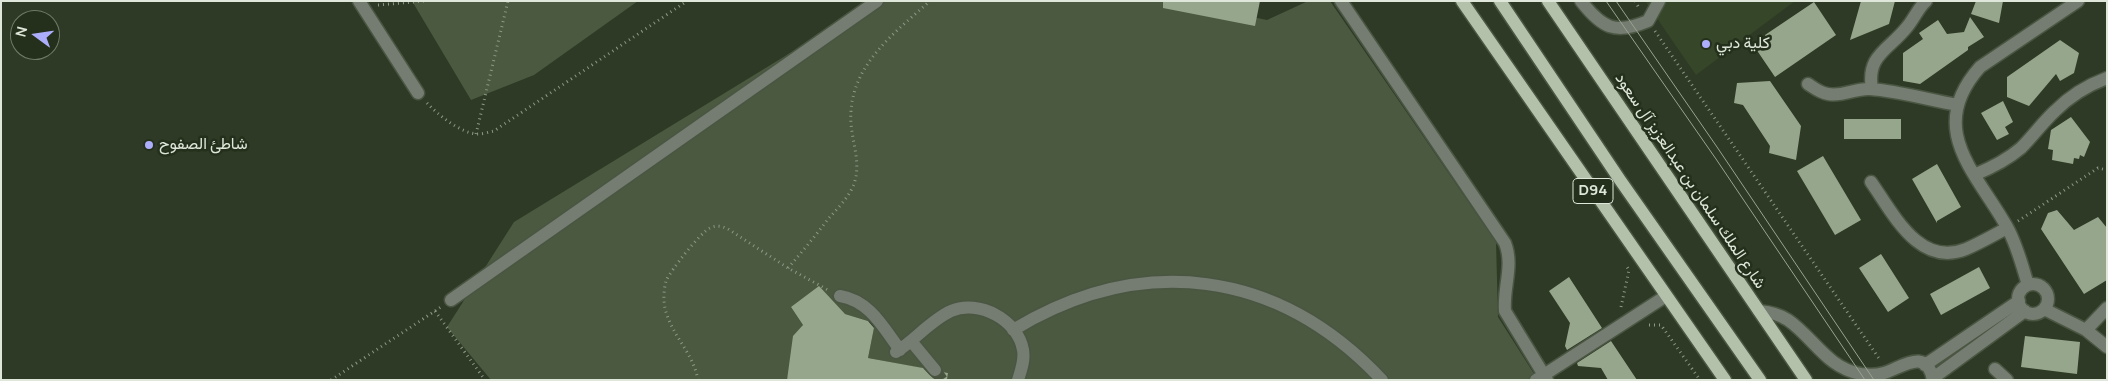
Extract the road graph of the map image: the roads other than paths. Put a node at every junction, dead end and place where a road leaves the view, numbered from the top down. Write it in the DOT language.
graph roads {
  1 [pos="878,1"];
  2 [pos="1341,1"];
  3 [pos="1462,1"];
  4 [pos="1500,1"];
  5 [pos="1548,1"];
  6 [pos="1581,1"];
  7 [pos="1659,1"];
  8 [pos="1926,1"];
  9 [pos="2078,1"];
  10 [pos="361,4"];
  11 [pos="2107,78"];
  12 [pos="1808,84"];
  13 [pos="1872,89"];
  14 [pos="418,93"];
  15 [pos="1958,106"];
  16 [pos="1974,175"];
  17 [pos="1871,182"];
  18 [pos="2007,228"];
  19 [pos="2028,285"];
  20 [pos="840,296"];
  21 [pos="1666,296"];
  22 [pos="451,300"];
  23 [pos="2022,306"];
  24 [pos="2107,308"];
  25 [pos="2044,309"];
  26 [pos="1759,311"];
  27 [pos="1013,330"];
  28 [pos="2086,330"];
  29 [pos="911,341"];
  30 [pos="2107,347"];
  31 [pos="1925,365"];
  32 [pos="1996,369"];
  33 [pos="935,370"];
  34 [pos="1542,378"];
  35 [pos="1933,379"];
  36 [pos="1018,380"];
  37 [pos="1382,380"];
  38 [pos="1725,380"];
  39 [pos="1760,380"];
  40 [pos="1806,380"];
  41 [pos="2007,380"];
  1 -- 22 [label="street"];
  2 -- 34 [label="street"];
  3 -- 21 [label="main road, D94"];
  4 -- 39 [label="main road"];
  5 -- 26 [label="main road, شارع الملك سلمان بن عبدالعزيز آل سعود"];
  6 -- 7 [label="street"];
  8 -- 13 [label="street"];
  9 -- 15 [label="street"];
  10 -- 14 [label="street"];
  11 -- 16 [label="street"];
  12 -- 13 [label="street"];
  13 -- 15 [label="street"];
  15 -- 16 [label="street"];
  16 -- 18 [label="street"];
  17 -- 18 [label="street"];
  18 -- 19 [label="street"];
  19 -- 23 [label="street"];
  19 -- 25 [label="street"];
  20 -- 29 [label="street"];
  21 -- 34 [label="street"];
  21 -- 38 [label="main road, D94"];
  23 -- 25 [label="street"];
  23 -- 31 [label="street"];
  23 -- 35 [label="street"];
  24 -- 28 [label="street"];
  25 -- 28 [label="street"];
  26 -- 31 [label="street"];
  26 -- 40 [label="main road, شارع الملك سلمان بن عبدالعزيز آل سعود"];
  27 -- 29 [label="street"];
  27 -- 36 [label="street"];
  27 -- 37 [label="street"];
  28 -- 30 [label="street"];
  29 -- 33 [label="street"];
  31 -- 35 [label="street"];
  32 -- 41 [label="street"];
}
